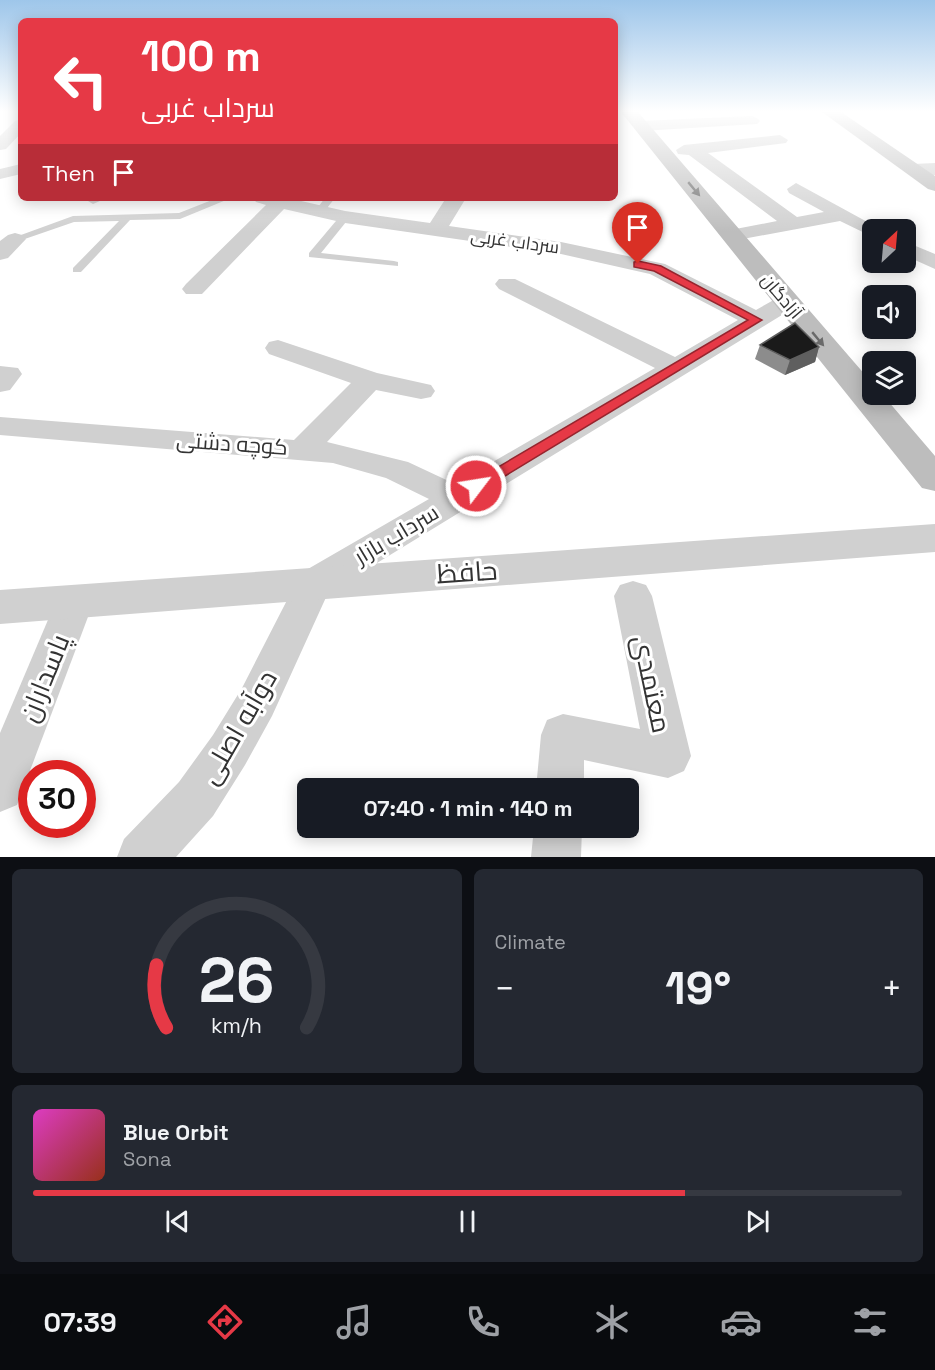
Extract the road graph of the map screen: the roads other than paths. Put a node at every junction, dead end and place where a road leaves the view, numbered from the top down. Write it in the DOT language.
graph roads {
  1 [pos="670,152"];
  2 [pos="696,152"];
  3 [pos="887,152"];
  4 [pos="663,153"];
  5 [pos="935,169"];
  6 [pos="18,170"];
  7 [pos="913,170"];
  8 [pos="0,174"];
  9 [pos="935,185"];
  10 [pos="796,189"];
  11 [pos="218,201"];
  12 [pos="271,201"];
  13 [pos="283,201"];
  14 [pos="454,201"];
  15 [pos="325,205"];
  16 [pos="840,215"];
  17 [pos="129,216"];
  18 [pos="345,217"];
  19 [pos="794,224"];
  20 [pos="862,226"];
  21 [pos="436,230"];
  22 [pos="732,236"];
  23 [pos="7,246"];
  24 [pos="916,253"];
  25 [pos="935,262"];
  26 [pos="394,264"];
  27 [pos="77,270"];
  28 [pos="507,284"];
  29 [pos="194,289"];
  30 [pos="787,302"];
  31 [pos="756,320"];
  32 [pos="278,348"];
  33 [pos="676,368"];
  34 [pos="0,374"];
  35 [pos="370,380"];
  36 [pos="0,384"];
  37 [pos="421,392"];
  38 [pos="0,426"];
  39 [pos="303,449"];
  40 [pos="935,479"];
  41 [pos="456,498"];
  42 [pos="935,538"];
  43 [pos="314,583"];
  44 [pos="633,596"];
  45 [pos="75,601"];
  46 [pos="0,607"];
  47 [pos="561,778"];
  48 [pos="0,789"];
  49 [pos="557,838"];
  50 [pos="141,857"];
  51 [pos="556,857"];
  1 -- 4 [label="street"];
  2 -- 19 [label="street"];
  3 -- 7 [label="main road"];
  4 -- 22 [label="main road, آزادگان, one-way"];
  5 -- 7 [label="street"];
  6 -- 8 [label="street"];
  7 -- 9 [label="main road"];
  10 -- 16 [label="street"];
  11 -- 17 [label="lane"];
  12 -- 29 [label="street"];
  13 -- 15 [label="street, سرداب غربی"];
  14 -- 21 [label="street"];
  15 -- 18 [label="street, سرداب غربی"];
  16 -- 19 [label="street"];
  16 -- 20 [label="street"];
  17 -- 23 [label="lane"];
  17 -- 27 [label="lane"];
  18 -- 21 [label="street, سرداب غربی"];
  18 -- 26 [label="lane"];
  19 -- 22 [label="street"];
  21 -- 31 [label="street, سرداب غربی"];
  22 -- 30 [label="main road, آزادگان"];
  24 -- 25 [label="street"];
  28 -- 33 [label="street"];
  30 -- 31 [label="street, سرداب بازار"];
  30 -- 40 [label="main road, آزادگان, one-way"];
  31 -- 33 [label="street, سرداب بازار"];
  32 -- 35 [label="street"];
  33 -- 41 [label="street, سرداب بازار"];
  34 -- 36 [label="street"];
  35 -- 37 [label="street"];
  35 -- 39 [label="street"];
  38 -- 39 [label="street, کوچه دشتی"];
  39 -- 41 [label="street, کوچه دشتی"];
  41 -- 43 [label="street, سرداب بازار"];
  42 -- 43 [label="street, حافظ"];
  43 -- 45 [label="street, حافظ"];
  43 -- 50 [label="street, دوآبه اصلی"];
  44 -- 47 [label="street, معتمدی"];
  45 -- 46 [label="street, حافظ"];
  45 -- 48 [label="street, پاسداران"];
  49 -- 51 [label="street"];
}
